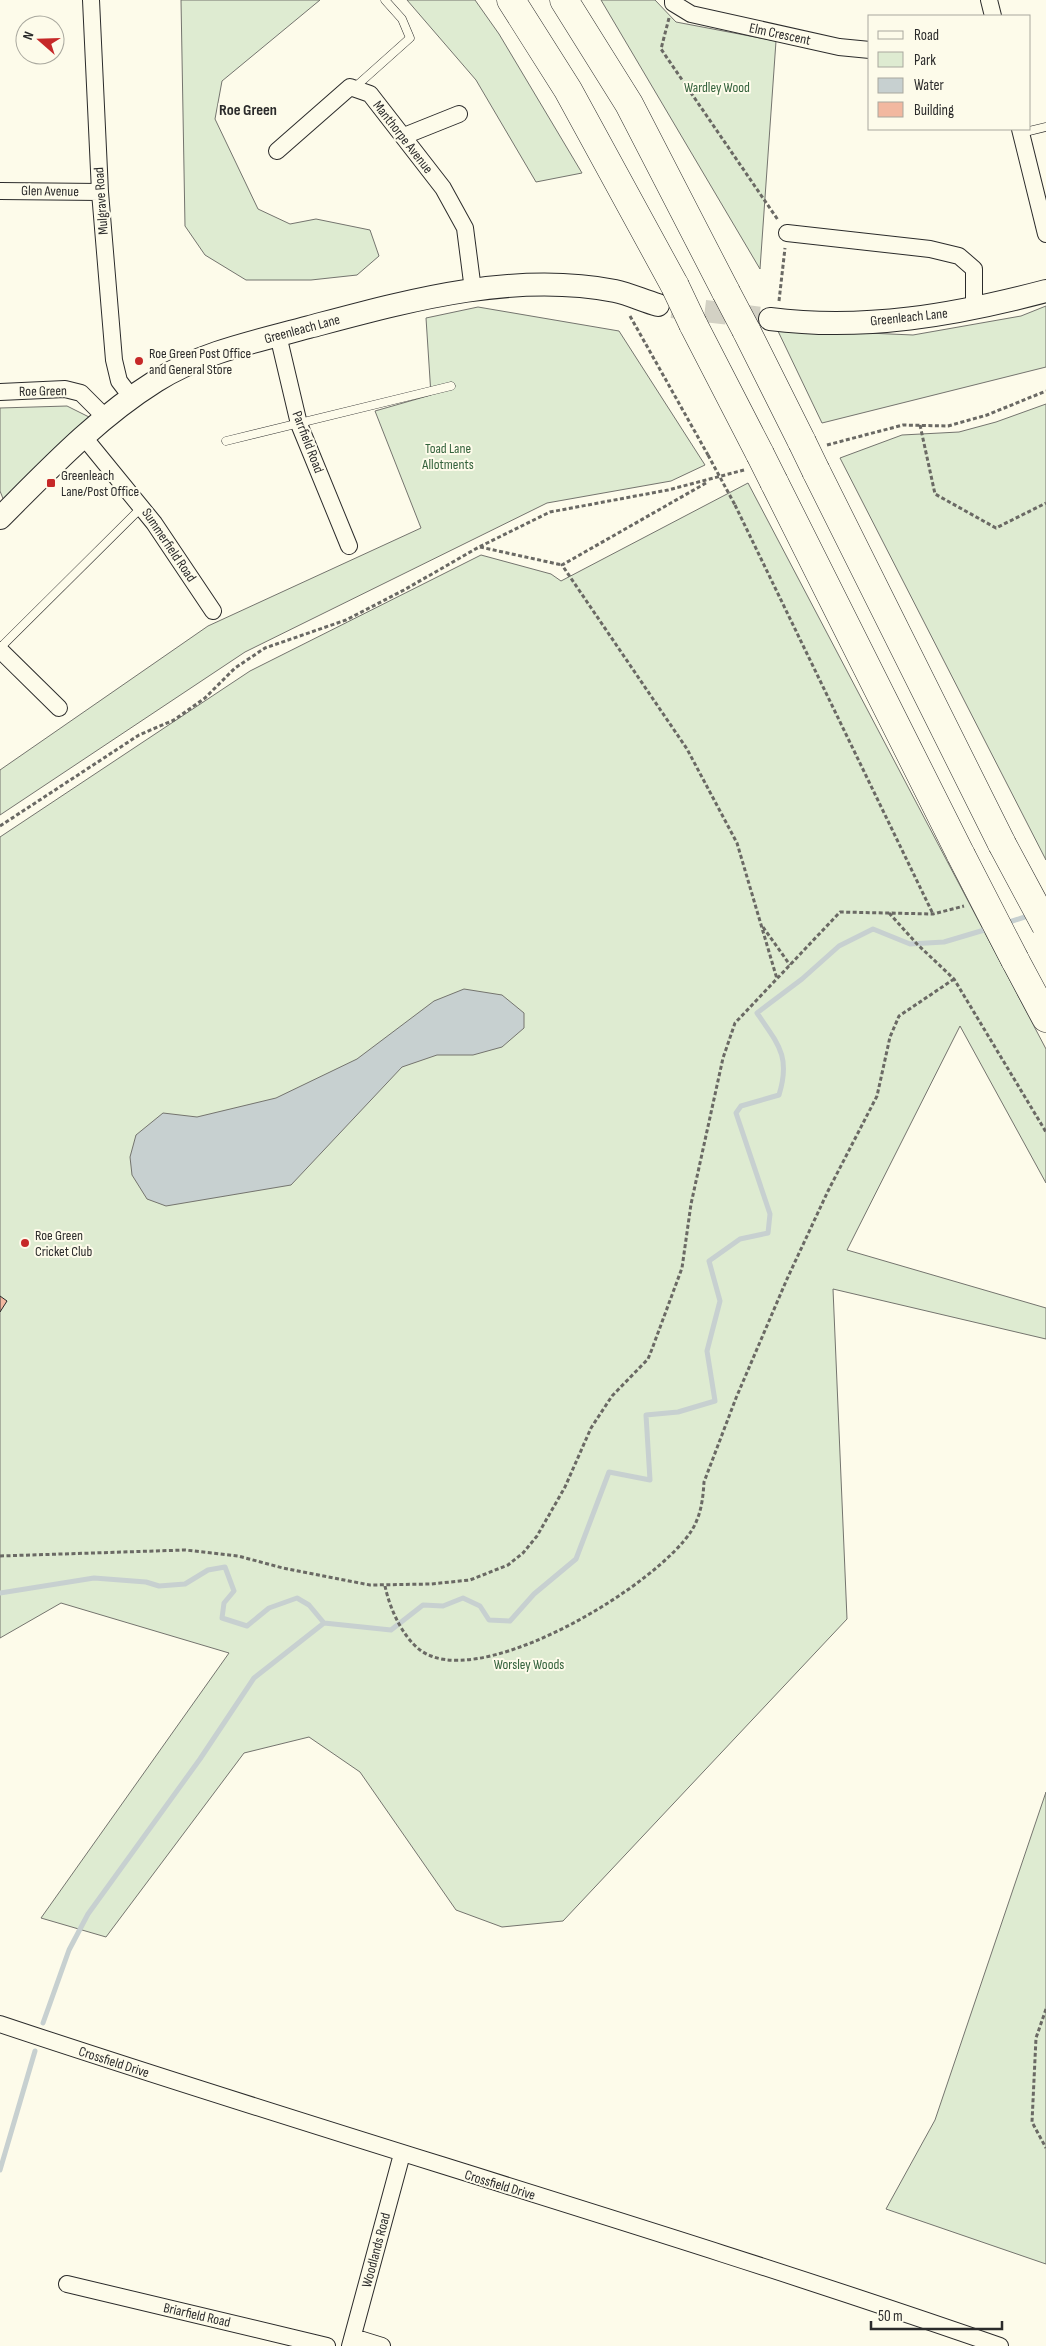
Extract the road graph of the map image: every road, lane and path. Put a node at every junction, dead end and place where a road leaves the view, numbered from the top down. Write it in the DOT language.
graph roads {
  1 [pos="91,0"];
  2 [pos="385,0"];
  3 [pos="511,0"];
  4 [pos="564,0"];
  5 [pos="989,0"];
  6 [pos="673,1"];
  7 [pos="993,15"];
  8 [pos="868,50"];
  9 [pos="354,88"];
  10 [pos="459,114"];
  11 [pos="1046,127"];
  12 [pos="1031,129"];
  13 [pos="1021,131"];
  14 [pos="404,136"];
  15 [pos="277,151"];
  16 [pos="0,190"];
  17 [pos="100,192"];
  18 [pos="787,233"];
  19 [pos="1046,234"];
  20 [pos="473,290"];
  21 [pos="615,291"];
  22 [pos="1046,291"];
  23 [pos="666,296"];
  24 [pos="974,310"];
  25 [pos="773,319"];
  26 [pos="278,335"];
  27 [pos="451,386"];
  28 [pos="0,392"];
  29 [pos="1046,392"];
  30 [pos="132,398"];
  31 [pos="106,418"];
  32 [pos="298,424"];
  33 [pos="920,425"];
  34 [pos="867,433"];
  35 [pos="83,436"];
  36 [pos="226,441"];
  37 [pos="1046,503"];
  38 [pos="142,506"];
  39 [pos="0,518"];
  40 [pos="349,546"];
  41 [pos="479,547"];
  42 [pos="562,565"];
  43 [pos="213,611"];
  44 [pos="0,649"];
  45 [pos="59,708"];
  46 [pos="0,826"];
  47 [pos="955,909"];
  48 [pos="889,913"];
  49 [pos="932,914"];
  50 [pos="760,923"];
  51 [pos="1046,926"];
  52 [pos="790,965"];
  53 [pos="776,979"];
  54 [pos="954,979"];
  55 [pos="1046,1018"];
  56 [pos="1046,1132"];
  57 [pos="0,1556"];
  58 [pos="385,1586"];
  59 [pos="1046,2009"];
  60 [pos="0,2024"];
  61 [pos="1046,2148"];
  62 [pos="402,2154"];
  63 [pos="67,2284"];
  64 [pos="352,2341"];
  65 [pos="327,2346"];
  66 [pos="382,2346"];
  67 [pos="1000,2346"];
  1 -- 17 [label="street, Mulgrave Road"];
  2 -- 9 [label="lane"];
  3 -- 23 [label="highway"];
  4 -- 51 [label="highway, bridge"];
  5 -- 7 [label="street"];
  6 -- 8 [label="street, Elm Crescent"];
  6 -- 18 [label="path"];
  9 -- 14 [label="street, Manthorpe Avenue"];
  9 -- 15 [label="street"];
  10 -- 14 [label="street"];
  11 -- 12 [label="lane"];
  13 -- 19 [label="street"];
  14 -- 20 [label="street, Manthorpe Avenue"];
  16 -- 17 [label="street, Glen Avenue"];
  17 -- 30 [label="street, Mulgrave Road"];
  18 -- 24 [label="street"];
  18 -- 25 [label="path"];
  20 -- 21 [label="street, Greenleach Lane"];
  20 -- 26 [label="street, Greenleach Lane"];
  21 -- 23 [label="street, Greenleach Lane"];
  21 -- 49 [label="path, bridge"];
  22 -- 24 [label="street, Greenleach Lane"];
  23 -- 55 [label="highway, bridge"];
  24 -- 25 [label="street, Greenleach Lane"];
  26 -- 30 [label="street, Greenleach Lane"];
  26 -- 32 [label="street, Parrfield Road"];
  27 -- 32 [label="lane"];
  28 -- 31 [label="street, Roe Green"];
  29 -- 33 [label="path"];
  30 -- 31 [label="street, Greenleach Lane"];
  31 -- 35 [label="street, Greenleach Lane"];
  32 -- 36 [label="lane"];
  32 -- 40 [label="street, Parrfield Road"];
  33 -- 34 [label="path"];
  33 -- 37 [label="path"];
  35 -- 38 [label="street, Summerfield Road"];
  35 -- 39 [label="street, Greenleach Lane"];
  38 -- 43 [label="street, Summerfield Road"];
  38 -- 44 [label="lane"];
  41 -- 42 [label="path"];
  41 -- 42 [label="path"];
  41 -- 46 [label="path"];
  42 -- 50 [label="path"];
  44 -- 45 [label="street"];
  47 -- 49 [label="path"];
  48 -- 49 [label="path"];
  48 -- 52 [label="path"];
  48 -- 54 [label="path"];
  50 -- 52 [label="path"];
  50 -- 53 [label="path"];
  52 -- 53 [label="path"];
  53 -- 58 [label="path"];
  54 -- 56 [label="path"];
  54 -- 58 [label="path"];
  57 -- 58 [label="path"];
  59 -- 61 [label="path"];
  60 -- 62 [label="street, Crossfield Drive"];
  62 -- 64 [label="street, Woodlands Road"];
  62 -- 67 [label="street, Crossfield Drive"];
  63 -- 65 [label="street, Briarfield Road"];
  64 -- 66 [label="street"];
}
